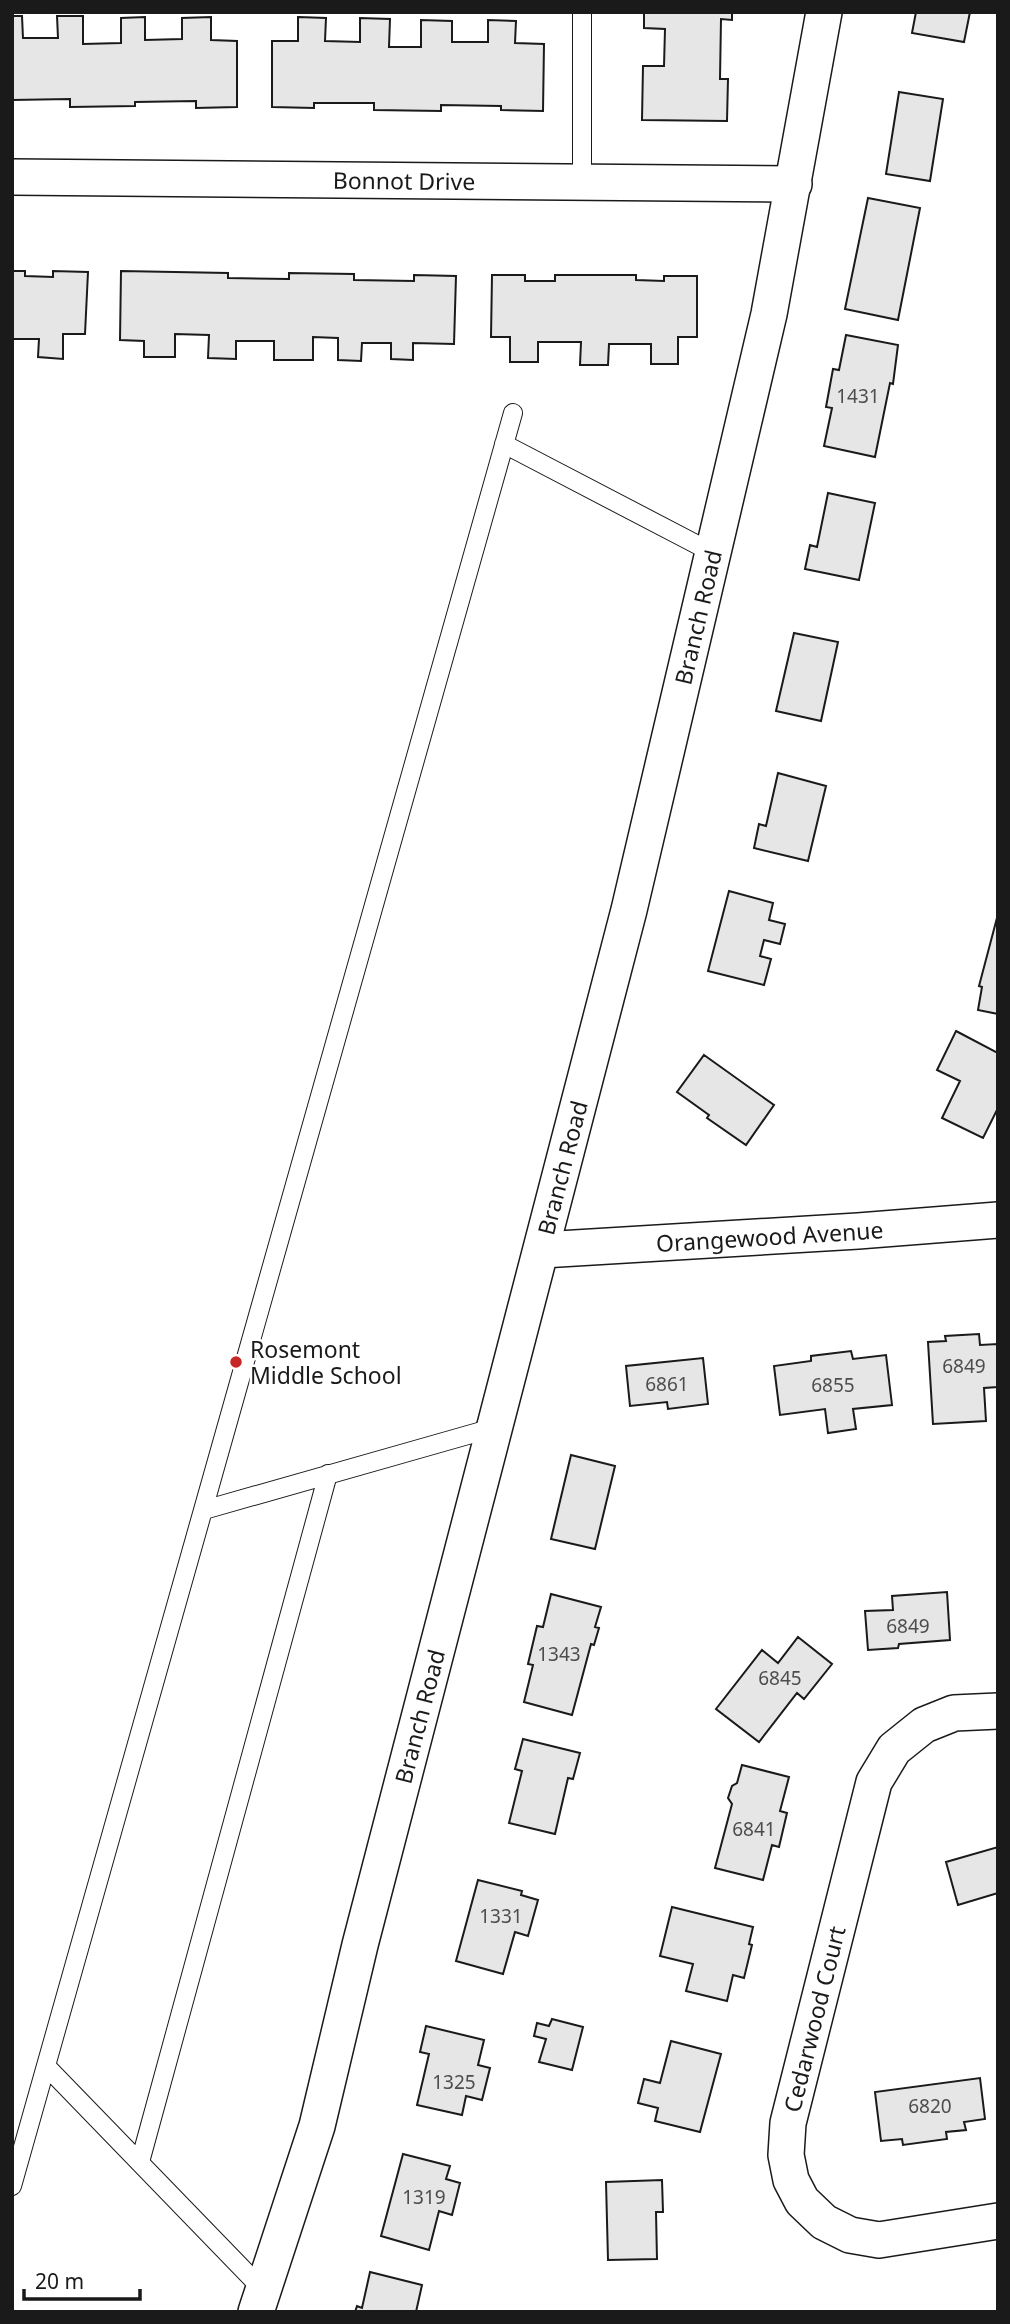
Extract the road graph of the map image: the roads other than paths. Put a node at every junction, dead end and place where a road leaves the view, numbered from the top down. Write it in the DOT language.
graph roads {
  1 [pos="582,12"];
  2 [pos="824,12"];
  3 [pos="12,177"];
  4 [pos="582,181"];
  5 [pos="794,184"];
  6 [pos="513,413"];
  7 [pos="504,444"];
  8 [pos="713,554"];
  9 [pos="998,1220"];
  10 [pos="542,1250"];
  11 [pos="496,1427"];
  12 [pos="328,1474"];
  13 [pos="204,1510"];
  14 [pos="998,1712"];
  15 [pos="47,2067"];
  16 [pos="140,2162"];
  17 [pos="12,2186"];
  18 [pos="998,2221"];
  19 [pos="260,2301"];
  1 -- 4 [label="lane"];
  2 -- 5 [label="street, Branch Road"];
  3 -- 4 [label="street, Bonnot Drive"];
  4 -- 5 [label="street, Bonnot Drive"];
  5 -- 8 [label="street, Branch Road"];
  6 -- 7 [label="lane"];
  7 -- 8 [label="lane"];
  7 -- 13 [label="lane"];
  8 -- 10 [label="street, Branch Road"];
  9 -- 10 [label="street, Orangewood Avenue"];
  10 -- 11 [label="street, Branch Road"];
  11 -- 12 [label="lane"];
  11 -- 19 [label="street, Branch Road"];
  12 -- 13 [label="lane"];
  12 -- 16 [label="lane"];
  13 -- 15 [label="lane"];
  14 -- 18 [label="street, Cedarwood Court"];
  15 -- 16 [label="lane"];
  15 -- 17 [label="lane"];
  16 -- 19 [label="lane"];
}
